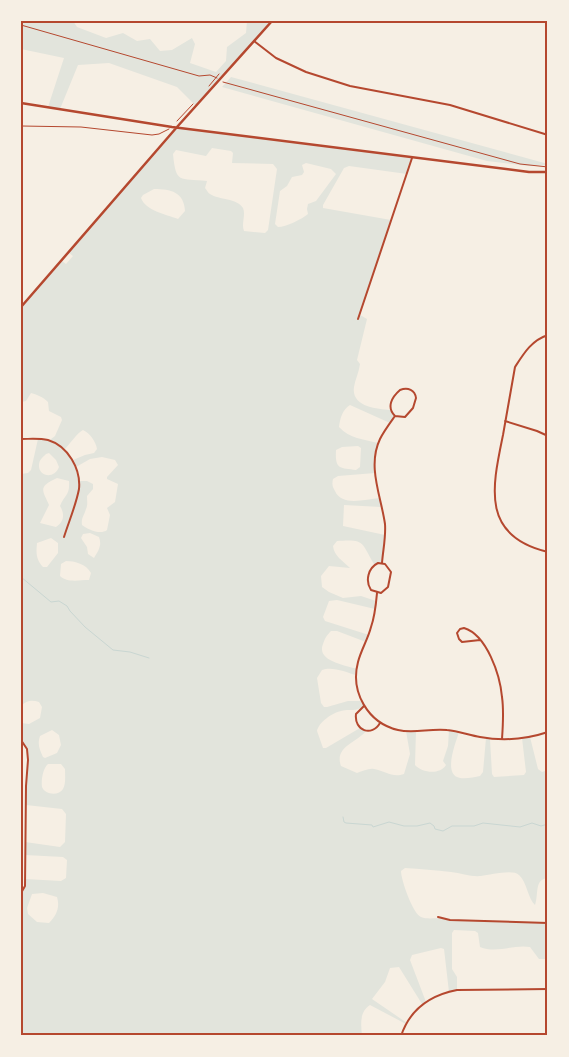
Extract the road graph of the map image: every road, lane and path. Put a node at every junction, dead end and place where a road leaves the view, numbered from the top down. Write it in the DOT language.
graph roads {
  1 [pos="272,21"];
  2 [pos="21,26"];
  3 [pos="254,41"];
  4 [pos="220,80"];
  5 [pos="21,103"];
  6 [pos="21,126"];
  7 [pos="177,127"];
  8 [pos="166,131"];
  9 [pos="548,135"];
  10 [pos="412,158"];
  11 [pos="548,167"];
  12 [pos="548,172"];
  13 [pos="21,307"];
  14 [pos="358,318"];
  15 [pos="548,335"];
  16 [pos="395,416"];
  17 [pos="506,422"];
  18 [pos="548,436"];
  19 [pos="21,439"];
  20 [pos="64,537"];
  21 [pos="548,552"];
  22 [pos="382,563"];
  23 [pos="377,593"];
  24 [pos="480,640"];
  25 [pos="364,706"];
  26 [pos="380,723"];
  27 [pos="548,732"];
  28 [pos="502,739"];
  29 [pos="21,740"];
  30 [pos="21,786"];
  31 [pos="26,786"];
  32 [pos="25,855"];
  33 [pos="21,856"];
  34 [pos="21,893"];
  35 [pos="438,917"];
  36 [pos="548,923"];
  37 [pos="548,989"];
  38 [pos="402,1036"];
  1 -- 3 [label="street"];
  2 -- 4 [label="path"];
  3 -- 4 [label="street"];
  3 -- 9 [label="street"];
  4 -- 7 [label="street"];
  4 -- 11 [label="path"];
  5 -- 7 [label="street"];
  6 -- 8 [label="path"];
  7 -- 10 [label="street"];
  7 -- 13 [label="street"];
  10 -- 12 [label="street"];
  10 -- 14 [label="street"];
  15 -- 17 [label="street"];
  16 -- 16 [label="street"];
  16 -- 22 [label="street"];
  17 -- 18 [label="street"];
  17 -- 21 [label="street"];
  19 -- 20 [label="street"];
  22 -- 23 [label="street"];
  22 -- 23 [label="street"];
  23 -- 25 [label="street"];
  24 -- 24 [label="street"];
  24 -- 28 [label="street"];
  25 -- 26 [label="street"];
  25 -- 26 [label="street"];
  26 -- 28 [label="street"];
  27 -- 28 [label="street"];
  29 -- 31 [label="street"];
  30 -- 31 [label="street"];
  31 -- 32 [label="street"];
  32 -- 33 [label="street"];
  32 -- 34 [label="street"];
  35 -- 36 [label="street"];
  37 -- 38 [label="street"];
}
